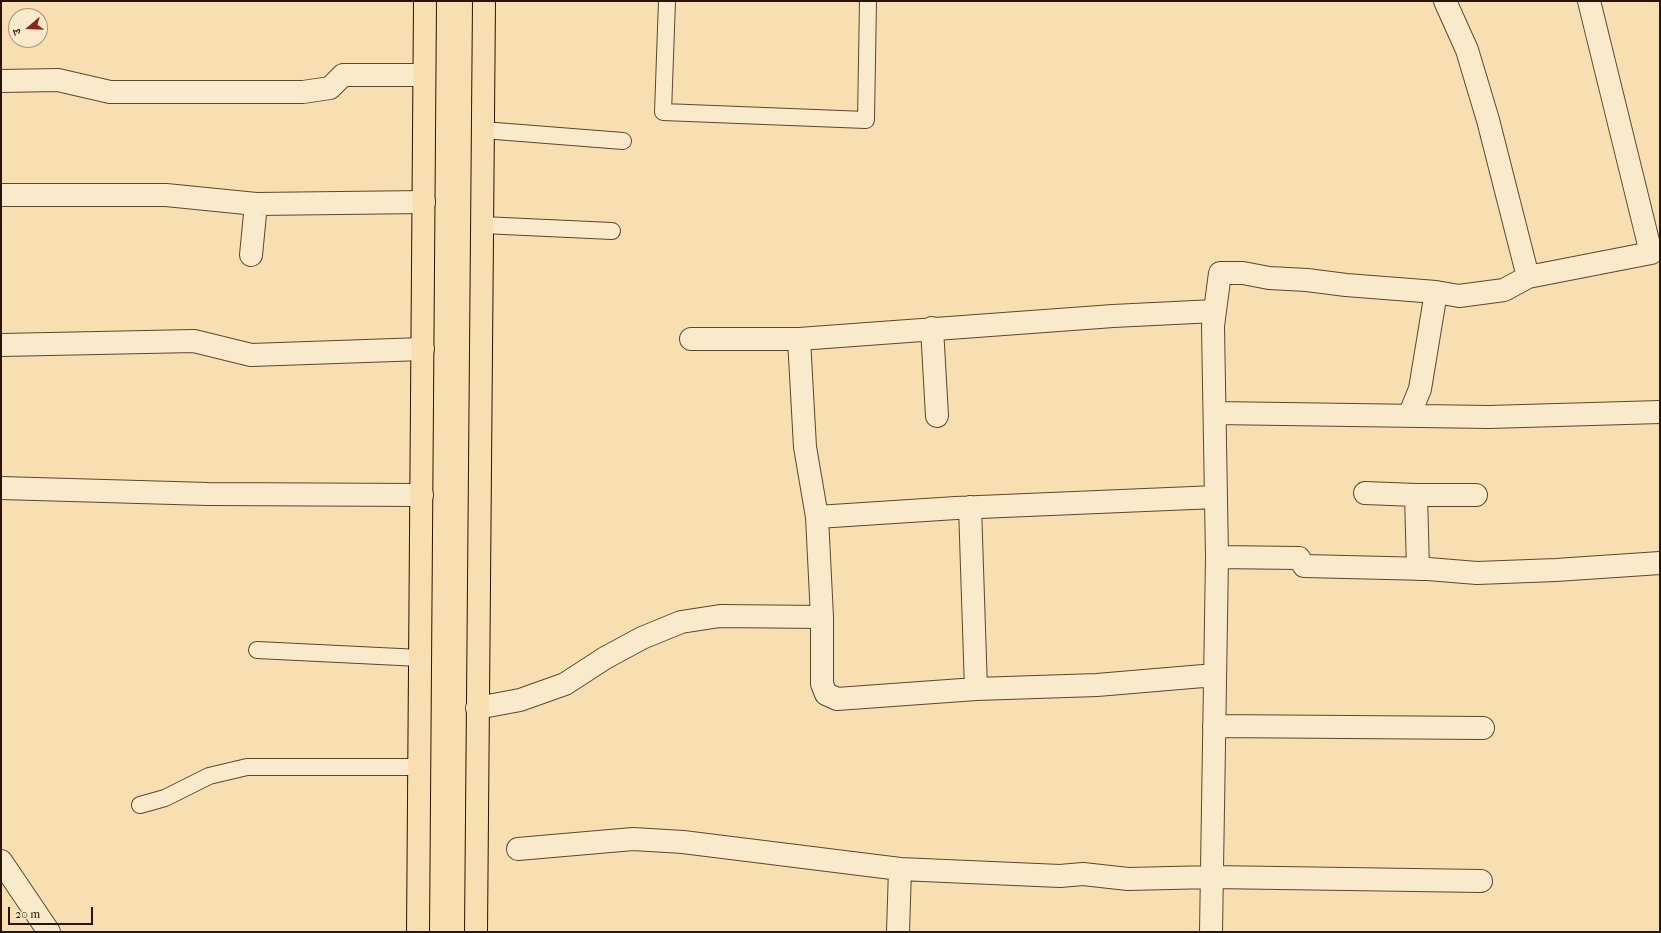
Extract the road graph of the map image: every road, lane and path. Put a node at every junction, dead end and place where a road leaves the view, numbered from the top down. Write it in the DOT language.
graph roads {
  1 [pos="425,1"];
  2 [pos="484,1"];
  3 [pos="667,1"];
  4 [pos="868,1"];
  5 [pos="1445,1"];
  6 [pos="1589,1"];
  7 [pos="424,74"];
  8 [pos="1,81"];
  9 [pos="483,130"];
  10 [pos="623,141"];
  11 [pos="1,195"];
  12 [pos="424,202"];
  13 [pos="256,204"];
  14 [pos="482,225"];
  15 [pos="612,231"];
  16 [pos="1656,252"];
  17 [pos="251,255"];
  18 [pos="1528,277"];
  19 [pos="1436,292"];
  20 [pos="1215,311"];
  21 [pos="932,328"];
  22 [pos="799,339"];
  23 [pos="691,340"];
  24 [pos="1,345"];
  25 [pos="423,349"];
  26 [pos="1660,412"];
  27 [pos="1215,413"];
  28 [pos="937,416"];
  29 [pos="1409,416"];
  30 [pos="1,488"];
  31 [pos="1364,494"];
  32 [pos="1476,494"];
  33 [pos="422,495"];
  34 [pos="1416,495"];
  35 [pos="1216,497"];
  36 [pos="970,507"];
  37 [pos="817,517"];
  38 [pos="1217,558"];
  39 [pos="1660,563"];
  40 [pos="1418,569"];
  41 [pos="822,617"];
  42 [pos="257,650"];
  43 [pos="420,658"];
  44 [pos="1215,675"];
  45 [pos="976,689"];
  46 [pos="477,708"];
  47 [pos="1214,726"];
  48 [pos="1483,728"];
  49 [pos="419,767"];
  50 [pos="140,805"];
  51 [pos="518,849"];
  52 [pos="1,861"];
  53 [pos="900,869"];
  54 [pos="1212,877"];
  55 [pos="1481,881"];
  56 [pos="49,932"];
  57 [pos="418,932"];
  58 [pos="476,932"];
  59 [pos="898,932"];
  60 [pos="1212,932"];
  1 -- 7 [label="main road"];
  2 -- 9 [label="main road"];
  3 -- 4 [label="lane"];
  5 -- 18 [label="street"];
  6 -- 16 [label="street"];
  7 -- 8 [label="street"];
  7 -- 12 [label="main road"];
  9 -- 10 [label="lane"];
  9 -- 14 [label="main road"];
  11 -- 13 [label="street"];
  12 -- 13 [label="street"];
  12 -- 25 [label="main road"];
  13 -- 17 [label="street"];
  14 -- 15 [label="lane"];
  14 -- 46 [label="main road"];
  16 -- 18 [label="street"];
  18 -- 19 [label="street"];
  19 -- 20 [label="street"];
  19 -- 29 [label="street"];
  20 -- 21 [label="street"];
  20 -- 27 [label="street"];
  21 -- 22 [label="street"];
  21 -- 28 [label="street"];
  22 -- 23 [label="street"];
  22 -- 37 [label="street"];
  24 -- 25 [label="street"];
  25 -- 33 [label="main road"];
  26 -- 29 [label="street"];
  27 -- 29 [label="street"];
  27 -- 35 [label="street"];
  30 -- 33 [label="street"];
  31 -- 34 [label="street"];
  32 -- 34 [label="street"];
  33 -- 43 [label="main road"];
  34 -- 40 [label="street"];
  35 -- 36 [label="street"];
  35 -- 38 [label="street"];
  36 -- 37 [label="street"];
  36 -- 45 [label="street"];
  37 -- 41 [label="street"];
  38 -- 40 [label="street"];
  38 -- 44 [label="street"];
  39 -- 40 [label="street"];
  41 -- 45 [label="street"];
  41 -- 46 [label="street"];
  42 -- 43 [label="lane"];
  43 -- 49 [label="main road"];
  44 -- 45 [label="street"];
  44 -- 47 [label="street"];
  46 -- 58 [label="main road"];
  47 -- 48 [label="street"];
  47 -- 54 [label="street"];
  49 -- 50 [label="lane"];
  49 -- 57 [label="main road"];
  51 -- 53 [label="street"];
  52 -- 56 [label="street"];
  53 -- 54 [label="street"];
  53 -- 59 [label="street"];
  54 -- 55 [label="street"];
  54 -- 60 [label="street"];
}
